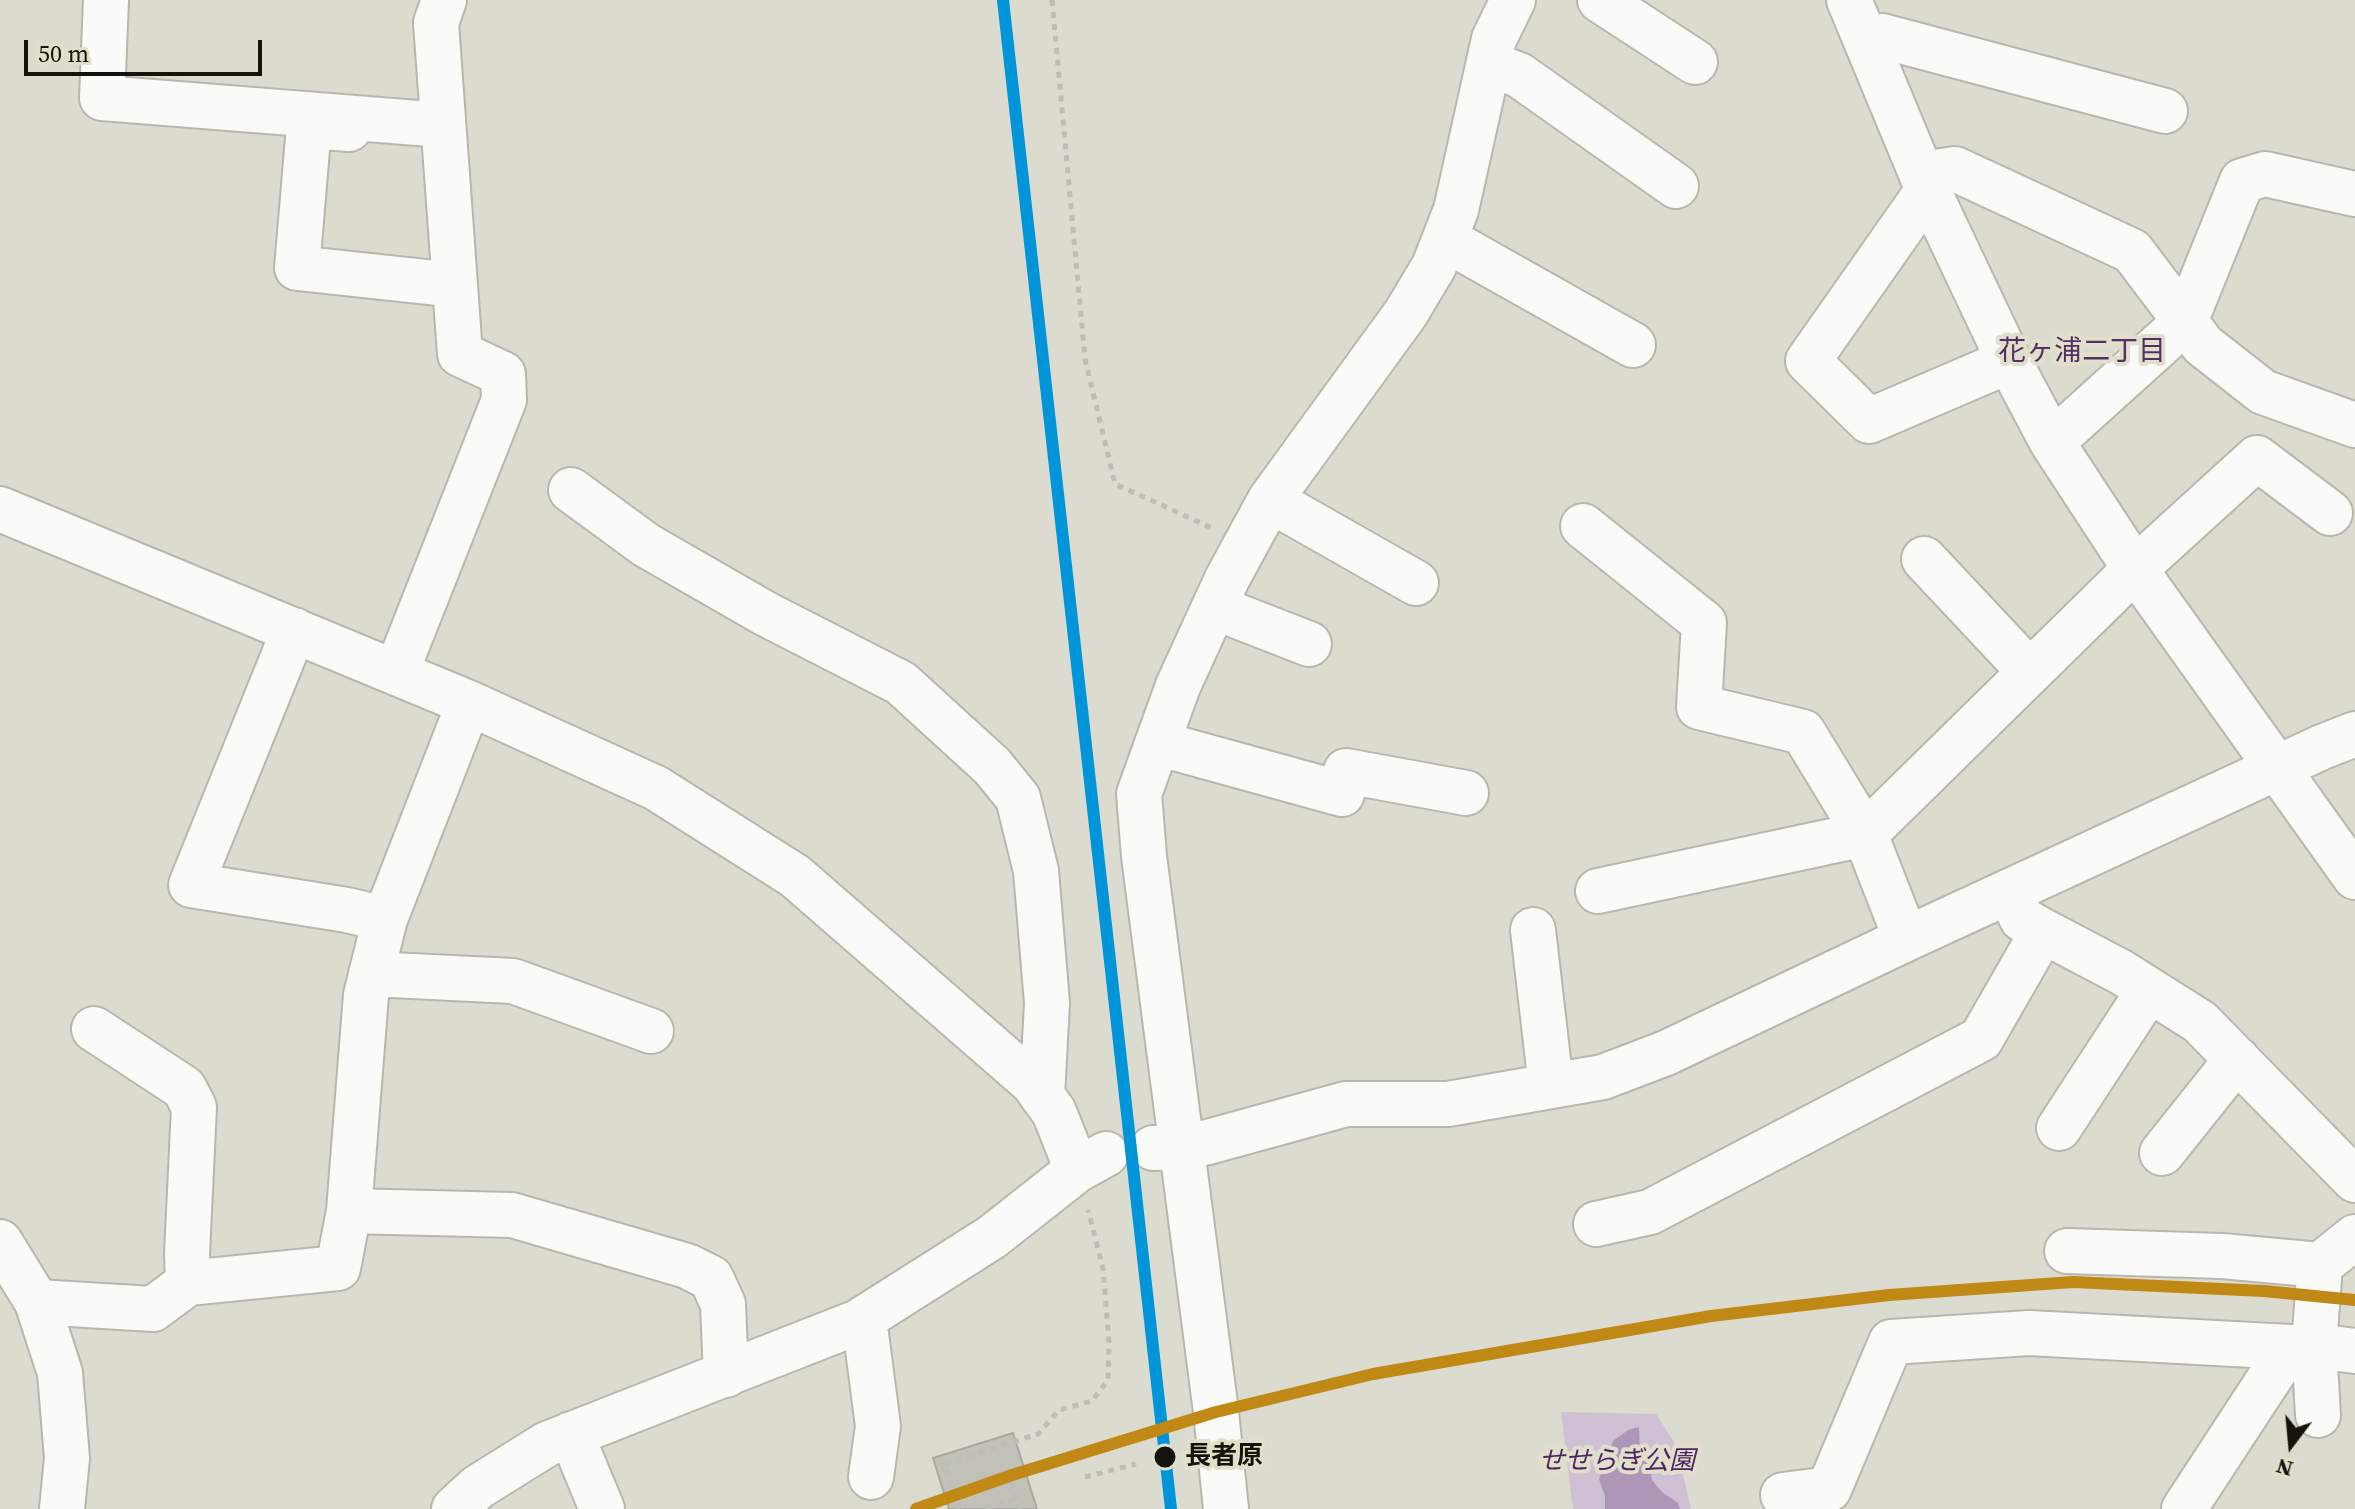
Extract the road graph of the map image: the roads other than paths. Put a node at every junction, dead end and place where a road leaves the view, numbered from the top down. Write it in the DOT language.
graph roads {
  1 [pos="106,0"];
  2 [pos="444,0"];
  3 [pos="1513,0"];
  4 [pos="1600,0"];
  5 [pos="1858,13"];
  6 [pos="1695,62"];
  7 [pos="1490,64"];
  8 [pos="2165,111"];
  9 [pos="443,130"];
  10 [pos="1925,182"];
  11 [pos="1676,186"];
  12 [pos="2355,194"];
  13 [pos="1445,239"];
  14 [pos="455,285"];
  15 [pos="2185,322"];
  16 [pos="1633,345"];
  17 [pos="2009,361"];
  18 [pos="2355,425"];
  19 [pos="2052,442"];
  20 [pos="571,490"];
  21 [pos="1270,500"];
  22 [pos="0,509"];
  23 [pos="2330,513"];
  24 [pos="1583,526"];
  25 [pos="1924,559"];
  26 [pos="2135,569"];
  27 [pos="1416,583"];
  28 [pos="1214,607"];
  29 [pos="294,630"];
  30 [pos="1309,644"];
  31 [pos="2030,672"];
  32 [pos="396,673"];
  33 [pos="469,703"];
  34 [pos="2355,734"];
  35 [pos="1157,743"];
  36 [pos="2277,767"];
  37 [pos="1466,793"];
  38 [pos="1865,834"];
  39 [pos="2355,877"];
  40 [pos="1598,891"];
  41 [pos="2007,892"];
  42 [pos="385,919"];
  43 [pos="1533,930"];
  44 [pos="2043,931"];
  45 [pos="1906,939"];
  46 [pos="371,974"];
  47 [pos="2149,990"];
  48 [pos="94,1029"];
  49 [pos="651,1031"];
  50 [pos="2237,1059"];
  51 [pos="1551,1086"];
  52 [pos="1042,1096"];
  53 [pos="2059,1128"];
  54 [pos="1167,1147"];
  55 [pos="2162,1153"];
  56 [pos="2355,1180"];
  57 [pos="349,1211"];
  58 [pos="1596,1224"];
  59 [pos="2355,1237"];
  60 [pos="0,1242"];
  61 [pos="2067,1251"];
  62 [pos="2320,1265"];
  63 [pos="188,1283"];
  64 [pos="37,1302"];
  65 [pos="858,1322"];
  66 [pos="2319,1348"];
  67 [pos="726,1375"];
  68 [pos="2318,1415"];
  69 [pos="571,1434"];
  70 [pos="871,1477"];
  71 [pos="1783,1495"];
  72 [pos="62,1509"];
  73 [pos="454,1509"];
  74 [pos="602,1509"];
  75 [pos="1226,1509"];
  76 [pos="2184,1509"];
  1 -- 9 [label="street"];
  2 -- 9 [label="street"];
  3 -- 7 [label="street"];
  4 -- 6 [label="street"];
  5 -- 8 [label="street"];
  5 -- 10 [label="street"];
  7 -- 11 [label="street"];
  7 -- 13 [label="street"];
  9 -- 14 [label="street"];
  9 -- 14 [label="street"];
  10 -- 15 [label="street"];
  10 -- 17 [label="street"];
  10 -- 17 [label="street"];
  12 -- 15 [label="street"];
  13 -- 16 [label="street"];
  13 -- 21 [label="street"];
  14 -- 32 [label="street"];
  15 -- 18 [label="street"];
  15 -- 19 [label="street"];
  17 -- 19 [label="street"];
  19 -- 26 [label="street"];
  20 -- 52 [label="street"];
  21 -- 27 [label="street"];
  21 -- 28 [label="street"];
  22 -- 29 [label="street"];
  23 -- 26 [label="street"];
  24 -- 38 [label="street"];
  25 -- 31 [label="street"];
  26 -- 31 [label="street"];
  26 -- 36 [label="street"];
  28 -- 30 [label="street"];
  28 -- 35 [label="street"];
  29 -- 32 [label="street"];
  29 -- 42 [label="street"];
  31 -- 38 [label="street"];
  32 -- 33 [label="street"];
  33 -- 42 [label="street"];
  33 -- 52 [label="street"];
  34 -- 36 [label="street"];
  35 -- 37 [label="street"];
  35 -- 54 [label="street"];
  36 -- 39 [label="street"];
  36 -- 41 [label="street"];
  38 -- 40 [label="street"];
  38 -- 45 [label="street"];
  41 -- 44 [label="street"];
  41 -- 45 [label="street"];
  42 -- 46 [label="street"];
  43 -- 51 [label="street"];
  44 -- 47 [label="street"];
  44 -- 58 [label="street"];
  45 -- 51 [label="street"];
  46 -- 49 [label="street"];
  46 -- 57 [label="street"];
  47 -- 50 [label="street"];
  47 -- 53 [label="street"];
  48 -- 63 [label="street"];
  50 -- 55 [label="street"];
  50 -- 56 [label="street"];
  51 -- 54 [label="street"];
  52 -- 65 [label="street"];
  54 -- 75 [label="street"];
  57 -- 63 [label="street"];
  57 -- 67 [label="street"];
  59 -- 62 [label="street"];
  60 -- 64 [label="street"];
  61 -- 62 [label="street"];
  62 -- 66 [label="street"];
  63 -- 64 [label="street"];
  64 -- 72 [label="street"];
  65 -- 67 [label="street"];
  65 -- 70 [label="street"];
  66 -- 68 [label="street"];
  66 -- 71 [label="street"];
  66 -- 76 [label="street"];
  67 -- 69 [label="street"];
  69 -- 73 [label="street"];
  69 -- 74 [label="street"];
}
